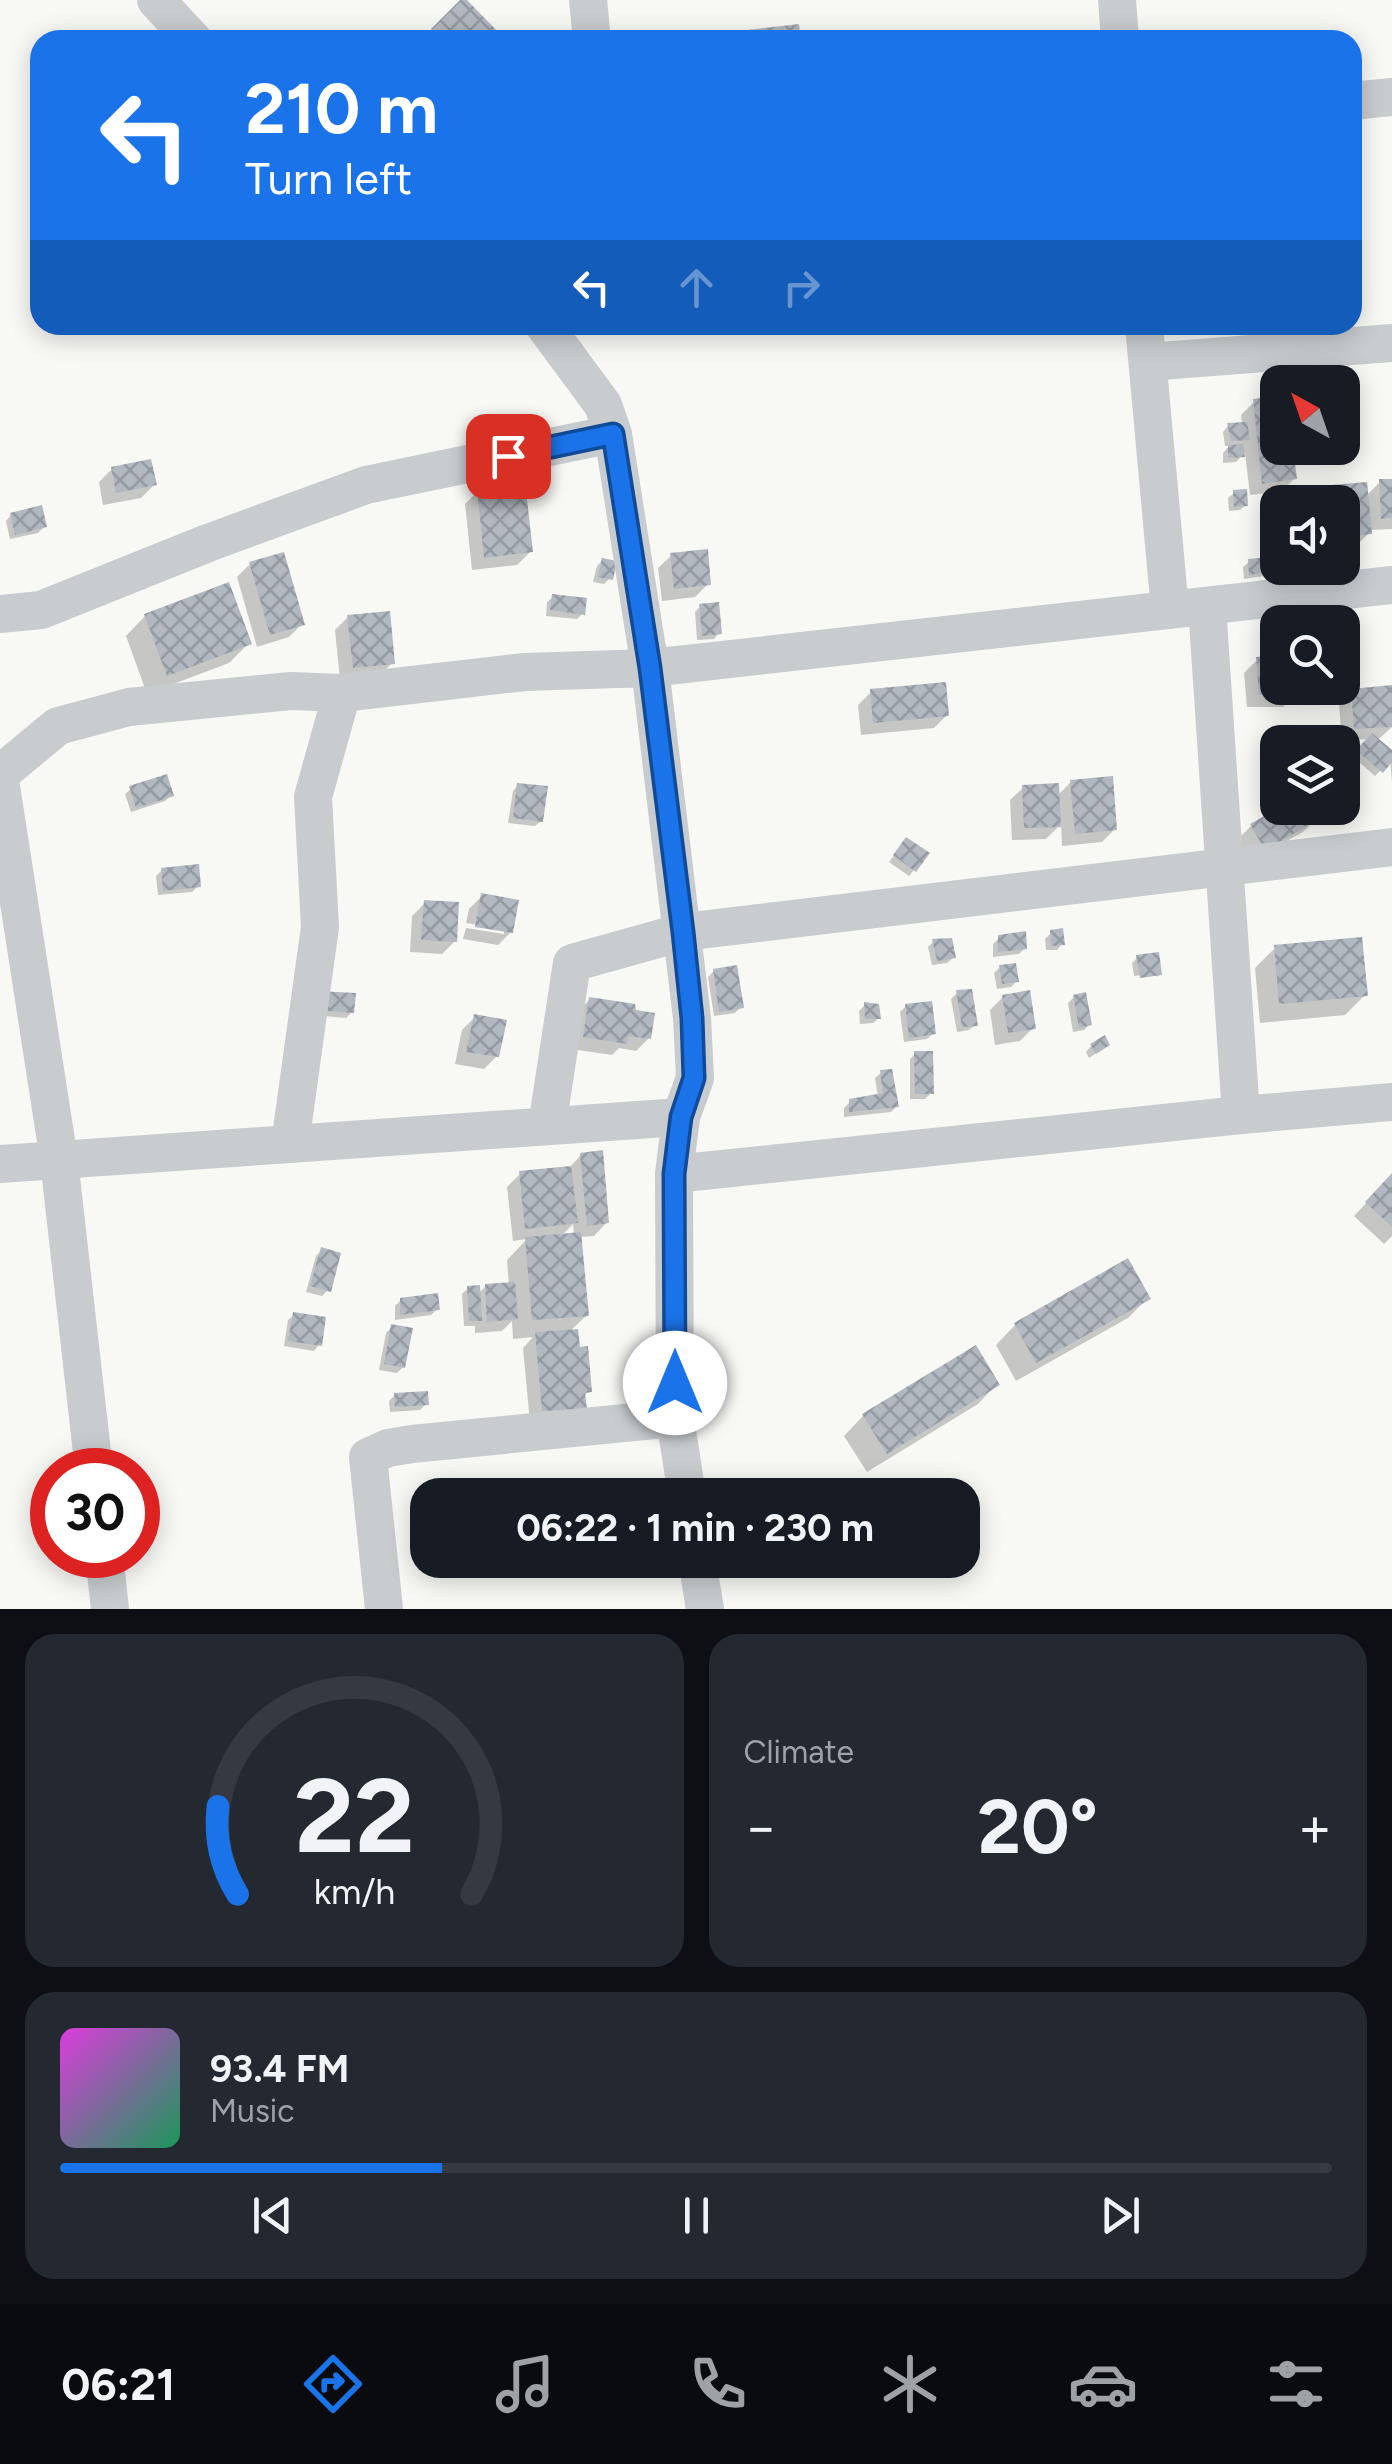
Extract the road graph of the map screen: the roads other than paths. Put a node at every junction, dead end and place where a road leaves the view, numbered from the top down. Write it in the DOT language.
graph roads {
  1 [pos="156,0"];
  2 [pos="588,0"];
  3 [pos="1117,0"];
  4 [pos="184,30"];
  5 [pos="591,30"];
  6 [pos="1119,30"];
  7 [pos="1392,97"];
  8 [pos="1362,100"];
  9 [pos="551,335"];
  10 [pos="1392,342"];
  11 [pos="1146,344"];
  12 [pos="613,434"];
  13 [pos="1392,586"];
  14 [pos="1188,608"];
  15 [pos="0,614"];
  16 [pos="650,668"];
  17 [pos="342,693"];
  18 [pos="0,777"];
  19 [pos="1392,846"];
  20 [pos="1226,866"];
  21 [pos="683,932"];
  22 [pos="1392,1102"];
  23 [pos="1241,1115"];
  24 [pos="681,1117"];
  25 [pos="547,1126"];
  26 [pos="290,1144"];
  27 [pos="59,1160"];
  28 [pos="0,1164"];
  29 [pos="674,1174"];
  30 [pos="676,1418"];
  31 [pos="92,1448"];
  32 [pos="685,1478"];
  33 [pos="107,1578"];
  34 [pos="701,1578"];
  35 [pos="110,1609"];
  36 [pos="384,1609"];
  37 [pos="705,1609"];
  1 -- 4 [label="street"];
  2 -- 5 [label="street"];
  3 -- 6 [label="street"];
  7 -- 8 [label="street"];
  9 -- 12 [label="street"];
  10 -- 11 [label="street"];
  11 -- 14 [label="street"];
  12 -- 15 [label="street"];
  12 -- 16 [label="street"];
  13 -- 14 [label="street"];
  14 -- 16 [label="street"];
  14 -- 20 [label="street"];
  16 -- 17 [label="street"];
  16 -- 21 [label="street"];
  17 -- 18 [label="street"];
  17 -- 26 [label="street"];
  18 -- 27 [label="street"];
  19 -- 20 [label="street"];
  20 -- 21 [label="street"];
  20 -- 23 [label="street"];
  21 -- 24 [label="street"];
  21 -- 25 [label="street"];
  22 -- 23 [label="street"];
  23 -- 29 [label="street"];
  24 -- 25 [label="street"];
  24 -- 29 [label="street"];
  25 -- 26 [label="street"];
  26 -- 27 [label="street"];
  27 -- 28 [label="street"];
  27 -- 31 [label="street"];
  29 -- 30 [label="street"];
  30 -- 32 [label="street"];
  30 -- 36 [label="street"];
  33 -- 35 [label="street"];
  34 -- 37 [label="street"];
}
